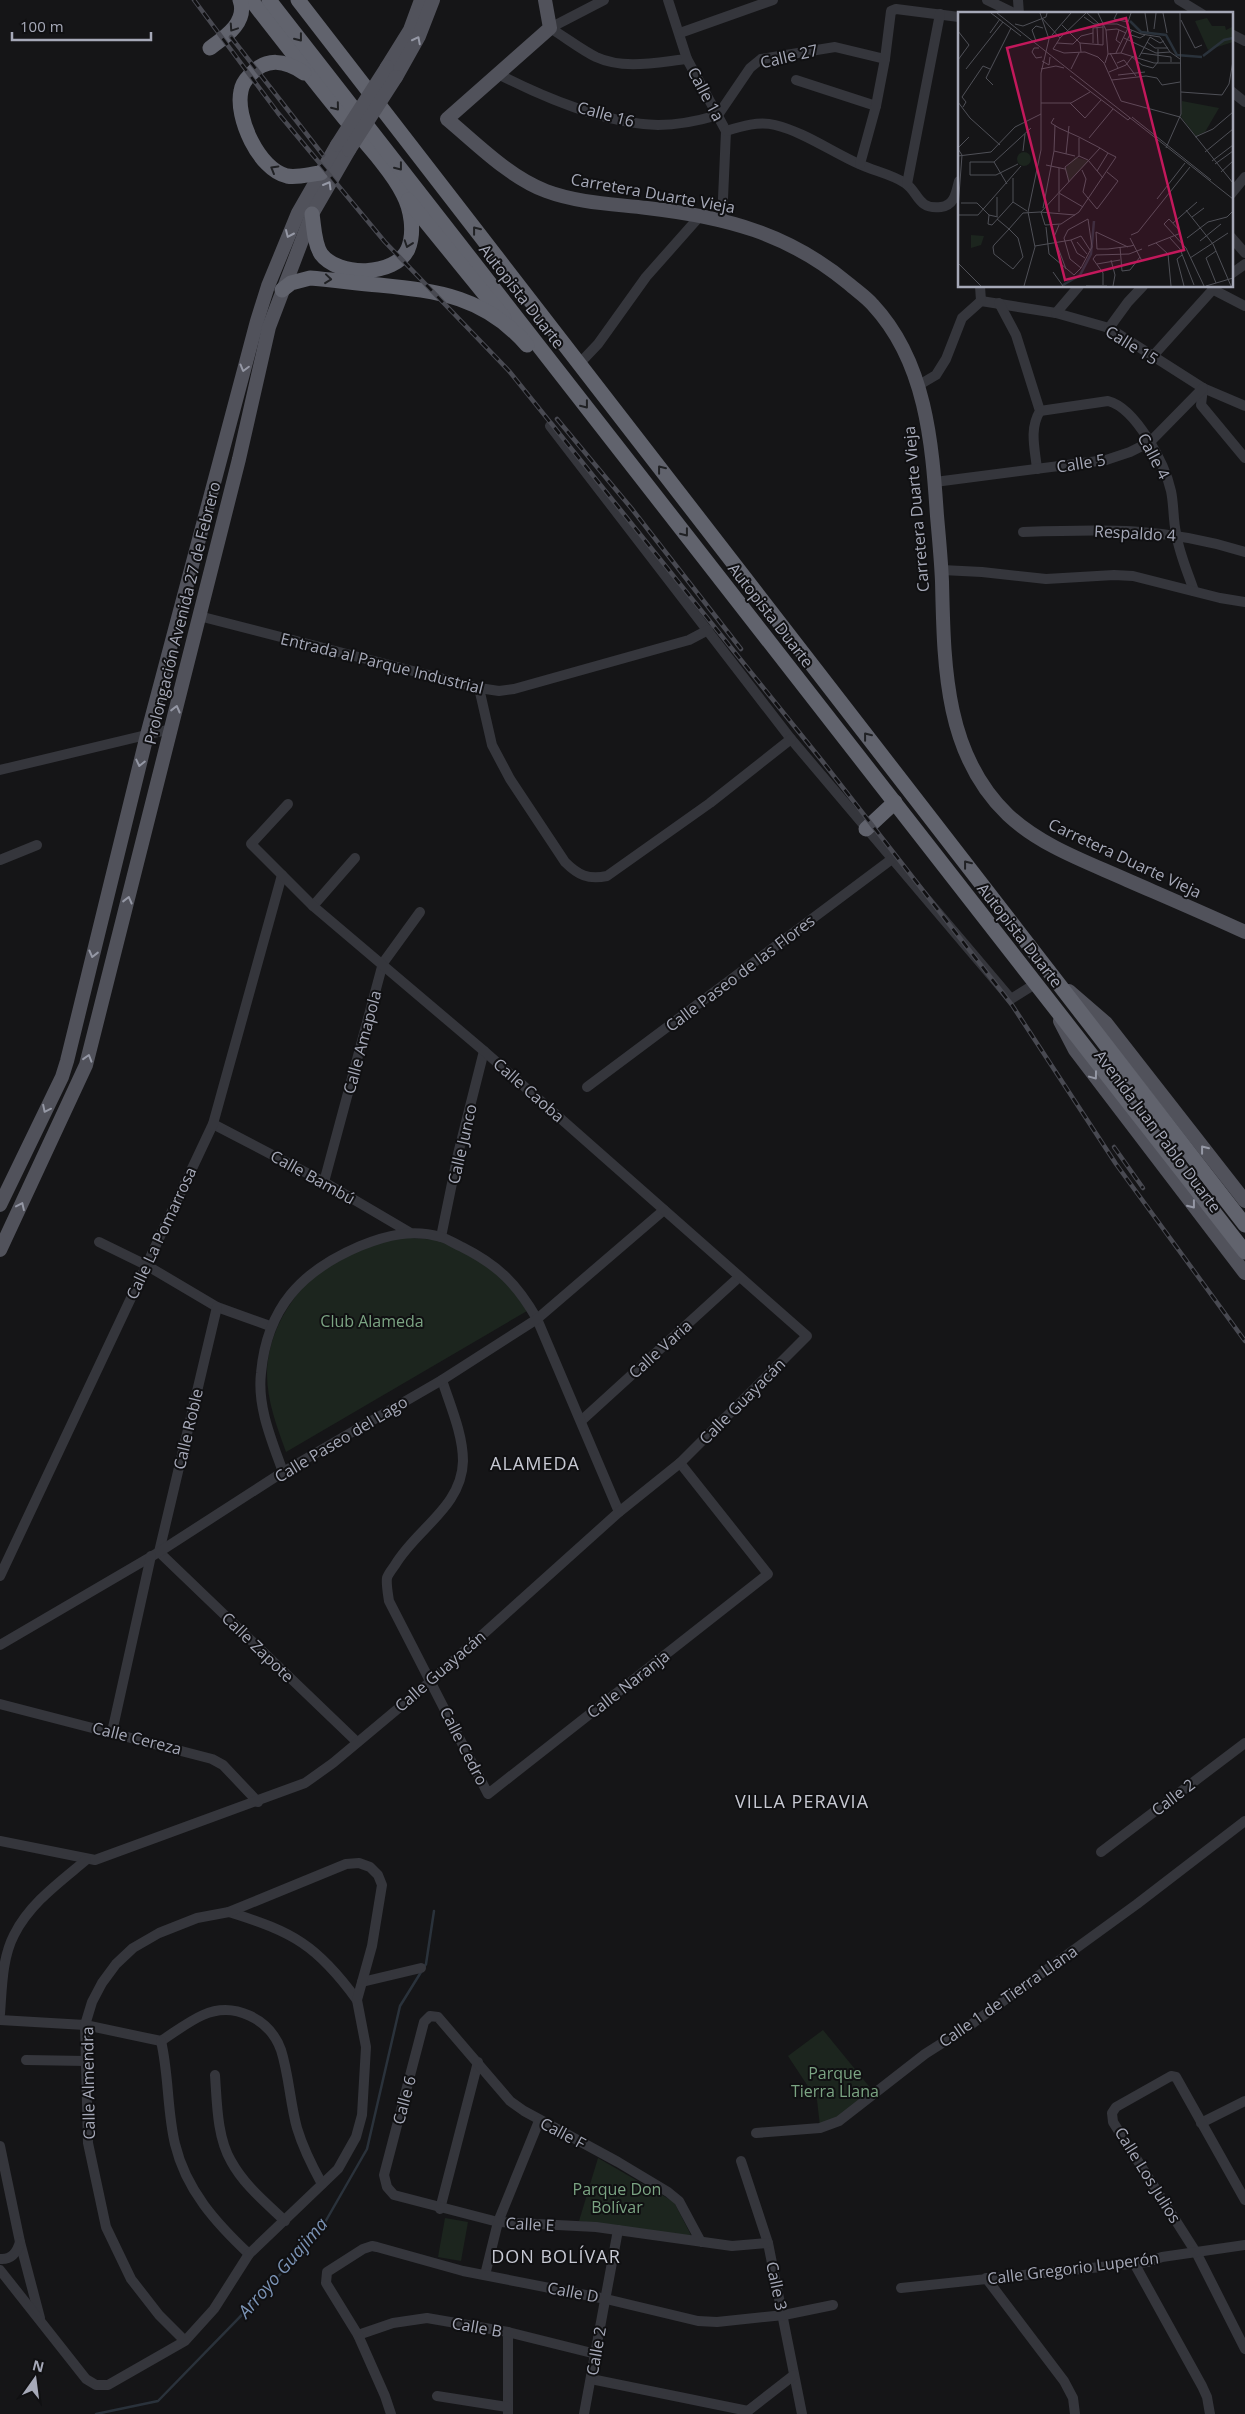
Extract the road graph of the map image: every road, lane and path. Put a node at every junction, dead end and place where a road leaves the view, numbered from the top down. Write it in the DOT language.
graph roads {
  1 [pos="240,0"];
  2 [pos="251,0"];
  3 [pos="270,0"];
  4 [pos="298,0"];
  5 [pos="304,0"];
  6 [pos="420,0"];
  7 [pos="434,0"];
  8 [pos="545,0"];
  9 [pos="604,0"];
  10 [pos="668,0"];
  11 [pos="773,0"];
  12 [pos="1178,0"];
  13 [pos="992,1"];
  14 [pos="1014,12"];
  15 [pos="1199,12"];
  16 [pos="940,14"];
  17 [pos="958,17"];
  18 [pos="550,28"];
  19 [pos="322,29"];
  20 [pos="680,33"];
  21 [pos="1232,34"];
  22 [pos="1245,41"];
  23 [pos="210,48"];
  24 [pos="687,59"];
  25 [pos="885,59"];
  26 [pos="391,70"];
  27 [pos="498,74"];
  28 [pos="312,78"];
  29 [pos="796,80"];
  30 [pos="1232,94"];
  31 [pos="1245,102"];
  32 [pos="876,106"];
  33 [pos="718,116"];
  34 [pos="726,131"];
  35 [pos="335,161"];
  36 [pos="860,164"];
  37 [pos="321,173"];
  38 [pos="1245,177"];
  39 [pos="907,184"];
  40 [pos="958,185"];
  41 [pos="403,193"];
  42 [pos="1232,193"];
  43 [pos="312,214"];
  44 [pos="700,216"];
  45 [pos="722,220"];
  46 [pos="1232,238"];
  47 [pos="1245,253"];
  48 [pos="1245,264"];
  49 [pos="1232,273"];
  50 [pos="980,288"];
  51 [pos="1077,288"];
  52 [pos="1141,288"];
  53 [pos="1214,288"];
  54 [pos="282,290"];
  55 [pos="981,301"];
  56 [pos="999,303"];
  57 [pos="1245,306"];
  58 [pos="1056,313"];
  59 [pos="1109,328"];
  60 [pos="516,332"];
  61 [pos="1152,357"];
  62 [pos="579,364"];
  63 [pos="567,382"];
  64 [pos="919,385"];
  65 [pos="1203,388"];
  66 [pos="1245,406"];
  67 [pos="1040,411"];
  68 [pos="550,426"];
  69 [pos="226,433"];
  70 [pos="244,436"];
  71 [pos="1150,442"];
  72 [pos="1245,458"];
  73 [pos="1037,469"];
  74 [pos="935,482"];
  75 [pos="1023,532"];
  76 [pos="1176,534"];
  77 [pos="1245,552"];
  78 [pos="942,570"];
  79 [pos="1194,591"];
  80 [pos="1245,602"];
  81 [pos="199,616"];
  82 [pos="708,630"];
  83 [pos="479,688"];
  84 [pos="171,730"];
  85 [pos="147,735"];
  86 [pos="791,739"];
  87 [pos="0,770"];
  88 [pos="895,802"];
  89 [pos="288,804"];
  90 [pos="866,829"];
  91 [pos="37,845"];
  92 [pos="355,858"];
  93 [pos="892,859"];
  94 [pos="0,860"];
  95 [pos="282,875"];
  96 [pos="313,906"];
  97 [pos="420,912"];
  98 [pos="1245,932"];
  99 [pos="383,963"];
  100 [pos="1055,978"];
  101 [pos="1034,984"];
  102 [pos="1051,1004"];
  103 [pos="484,1051"];
  104 [pos="587,1087"];
  105 [pos="213,1124"];
  106 [pos="324,1182"];
  107 [pos="1245,1201"];
  108 [pos="0,1206"];
  109 [pos="664,1210"];
  110 [pos="1245,1225"];
  111 [pos="411,1234"];
  112 [pos="441,1237"];
  113 [pos="98,1242"];
  114 [pos="0,1250"];
  115 [pos="1245,1252"];
  116 [pos="146,1266"];
  117 [pos="1245,1273"];
  118 [pos="738,1278"];
  119 [pos="217,1307"];
  120 [pos="537,1319"];
  121 [pos="270,1326"];
  122 [pos="807,1336"];
  123 [pos="442,1380"];
  124 [pos="581,1421"];
  125 [pos="680,1463"];
  126 [pos="283,1472"];
  127 [pos="619,1512"];
  128 [pos="155,1554"];
  129 [pos="0,1576"];
  130 [pos="0,1645"];
  131 [pos="431,1681"];
  132 [pos="0,1704"];
  133 [pos="112,1732"];
  134 [pos="357,1742"];
  135 [pos="1245,1742"];
  136 [pos="488,1794"];
  137 [pos="258,1802"];
  138 [pos="1245,1821"];
  139 [pos="0,1841"];
  140 [pos="1101,1852"];
  141 [pos="86,1860"];
  142 [pos="229,1912"];
  143 [pos="421,1968"];
  144 [pos="362,1982"];
  145 [pos="357,2000"];
  146 [pos="0,2014"];
  147 [pos="430,2016"];
  148 [pos="0,2020"];
  149 [pos="85,2025"];
  150 [pos="162,2041"];
  151 [pos="26,2060"];
  152 [pos="86,2062"];
  153 [pos="478,2062"];
  154 [pos="215,2075"];
  155 [pos="1245,2101"];
  156 [pos="540,2121"];
  157 [pos="1201,2123"];
  158 [pos="756,2133"];
  159 [pos="0,2146"];
  160 [pos="741,2161"];
  161 [pos="322,2184"];
  162 [pos="387,2187"];
  163 [pos="1245,2200"];
  164 [pos="440,2208"];
  165 [pos="285,2221"];
  166 [pos="498,2222"];
  167 [pos="618,2230"];
  168 [pos="20,2242"];
  169 [pos="701,2242"];
  170 [pos="768,2243"];
  171 [pos="1245,2245"];
  172 [pos="249,2254"];
  173 [pos="1197,2254"];
  174 [pos="0,2259"];
  175 [pos="1134,2263"];
  176 [pos="0,2270"];
  177 [pos="485,2275"];
  178 [pos="986,2278"];
  179 [pos="901,2288"];
  180 [pos="606,2298"];
  181 [pos="833,2305"];
  182 [pos="784,2315"];
  183 [pos="41,2324"];
  184 [pos="508,2332"];
  185 [pos="358,2335"];
  186 [pos="185,2341"];
  187 [pos="1245,2349"];
  188 [pos="596,2354"];
  189 [pos="794,2375"];
  190 [pos="591,2379"];
  191 [pos="437,2396"];
  192 [pos="508,2410"];
  193 [pos="746,2413"];
  194 [pos="391,2414"];
  195 [pos="584,2414"];
  196 [pos="802,2414"];
  197 [pos="1075,2414"];
  198 [pos="1210,2414"];
  1 -- 23 [label="highway, one-way"];
  2 -- 28 [label="highway"];
  3 -- 63 [label="highway, Autopista Duarte, one-way"];
  4 -- 19 [label="highway, Autopista Duarte"];
  5 -- 19 [label="highway"];
  6 -- 26 [label="main road, Prolongación Avenida 27 de Febrero"];
  26 -- 7 [label="main road, Prolongación Avenida 27 de Febrero, one-way"];
  8 -- 18 [label="main road"];
  9 -- 18 [label="street"];
  10 -- 20 [label="street, Calle 1a"];
  11 -- 20 [label="street"];
  12 -- 15 [label="street"];
  13 -- 14 [label="street"];
  16 -- 17 [label="street"];
  16 -- 25 [label="street"];
  16 -- 39 [label="street"];
  18 -- 24 [label="street"];
  18 -- 27 [label="main road, Carretera Duarte Vieja"];
  62 -- 19 [label="highway, Autopista Duarte, one-way"];
  20 -- 24 [label="street, Calle 1a"];
  21 -- 22 [label="street"];
  24 -- 33 [label="street, Calle 1a"];
  25 -- 32 [label="street"];
  25 -- 33 [label="street, Calle 27"];
  26 -- 35 [label="main road, Prolongación Avenida 27 de Febrero, bridge"];
  27 -- 33 [label="street, Calle 16"];
  27 -- 44 [label="main road, Carretera Duarte Vieja"];
  37 -- 28 [label="highway, one-way"];
  28 -- 41 [label="highway, one-way"];
  29 -- 32 [label="street"];
  30 -- 31 [label="street"];
  32 -- 36 [label="street"];
  33 -- 34 [label="street, Calle 1a"];
  34 -- 36 [label="street"];
  34 -- 45 [label="street, Calle 1a"];
  35 -- 37 [label="main road, Prolongación Avenida 27 de Febrero"];
  43 -- 35 [label="main road, Prolongación Avenida 27 de Febrero, one-way"];
  36 -- 39 [label="street"];
  37 -- 69 [label="main road, Prolongación Avenida 27 de Febrero, one-way"];
  38 -- 42 [label="street"];
  39 -- 40 [label="street"];
  41 -- 43 [label="highway, one-way"];
  41 -- 60 [label="highway"];
  43 -- 54 [label="main road, Prolongación Avenida 27 de Febrero"];
  44 -- 45 [label="main road, Carretera Duarte Vieja"];
  44 -- 62 [label="street"];
  45 -- 64 [label="main road, Carretera Duarte Vieja"];
  46 -- 47 [label="street"];
  48 -- 49 [label="street"];
  50 -- 55 [label="street"];
  51 -- 58 [label="street"];
  52 -- 59 [label="street"];
  53 -- 57 [label="street"];
  53 -- 61 [label="street"];
  54 -- 60 [label="highway, one-way"];
  54 -- 70 [label="main road, Prolongación Avenida 27 de Febrero"];
  55 -- 56 [label="street, Calle 15"];
  55 -- 64 [label="street"];
  56 -- 58 [label="street, Calle 15"];
  56 -- 67 [label="street"];
  58 -- 59 [label="street, Calle 15"];
  59 -- 61 [label="street, Calle 15"];
  60 -- 63 [label="highway"];
  61 -- 65 [label="street, Calle 15"];
  100 -- 62 [label="highway, Autopista Duarte, one-way"];
  63 -- 88 [label="highway, Autopista Duarte, one-way"];
  64 -- 74 [label="main road, Carretera Duarte Vieja"];
  65 -- 66 [label="street, Calle 15"];
  65 -- 71 [label="street, Calle 5"];
  65 -- 72 [label="street"];
  67 -- 71 [label="street, Calle 4"];
  67 -- 73 [label="street"];
  68 -- 82 [label="street"];
  69 -- 70 [label="main road"];
  69 -- 85 [label="main road, Prolongación Avenida 27 de Febrero"];
  70 -- 81 [label="main road, Prolongación Avenida 27 de Febrero"];
  71 -- 73 [label="street, Calle 5"];
  71 -- 76 [label="street, Calle 4"];
  73 -- 74 [label="street, Calle 5"];
  74 -- 78 [label="main road, Carretera Duarte Vieja"];
  75 -- 76 [label="street, Respaldo 4"];
  76 -- 77 [label="street, Respaldo 4"];
  76 -- 79 [label="street, Calle 4"];
  78 -- 79 [label="street"];
  78 -- 98 [label="main road, Carretera Duarte Vieja"];
  79 -- 80 [label="street"];
  81 -- 83 [label="street, Entrada al Parque Industrial"];
  84 -- 81 [label="main road, Prolongación Avenida 27 de Febrero, one-way"];
  82 -- 83 [label="street, Entrada al Parque Industrial"];
  82 -- 86 [label="street"];
  83 -- 86 [label="street"];
  84 -- 85 [label="street"];
  114 -- 84 [label="main road, Prolongación Avenida 27 de Febrero, one-way"];
  85 -- 87 [label="street"];
  85 -- 108 [label="main road, Prolongación Avenida 27 de Febrero, one-way"];
  86 -- 90 [label="street"];
  88 -- 90 [label="highway"];
  88 -- 101 [label="highway, Autopista Duarte"];
  89 -- 95 [label="street, Calle Caoba"];
  90 -- 93 [label="street"];
  91 -- 94 [label="street"];
  92 -- 96 [label="street"];
  93 -- 101 [label="street"];
  93 -- 104 [label="street, Calle Paseo de las Flores"];
  95 -- 96 [label="street, Calle Caoba"];
  95 -- 105 [label="street, Calle La Pomarrosa"];
  96 -- 99 [label="street, Calle Caoba"];
  97 -- 99 [label="street, Calle Amapola"];
  99 -- 103 [label="street, Calle Caoba"];
  99 -- 106 [label="street, Calle Amapola"];
  107 -- 100 [label="main road, Autopista Duarte, one-way"];
  100 -- 110 [label="highway, Autopista Duarte"];
  101 -- 102 [label="highway, Autopista Duarte"];
  102 -- 115 [label="highway, Autopista Duarte"];
  102 -- 117 [label="main road, Avenida Juan Pablo Duarte, one-way"];
  103 -- 109 [label="street, Calle Caoba"];
  103 -- 112 [label="street, Calle Junco"];
  105 -- 106 [label="street, Calle Bambú"];
  105 -- 116 [label="street, Calle La Pomarrosa"];
  106 -- 111 [label="street, Calle Bambú"];
  109 -- 118 [label="street, Calle Caoba"];
  109 -- 120 [label="street, Calle Paseo del Lago"];
  111 -- 112 [label="street"];
  111 -- 121 [label="street"];
  112 -- 120 [label="street"];
  113 -- 116 [label="street"];
  116 -- 119 [label="street"];
  116 -- 129 [label="street, Calle La Pomarrosa"];
  118 -- 122 [label="street, Calle Caoba"];
  118 -- 124 [label="street, Calle Varia"];
  119 -- 121 [label="street"];
  119 -- 128 [label="street, Calle Roble"];
  120 -- 123 [label="street, Calle Paseo del Lago"];
  120 -- 124 [label="street"];
  121 -- 126 [label="street"];
  122 -- 125 [label="street, Calle Guayacán"];
  123 -- 126 [label="street, Calle Paseo del Lago"];
  123 -- 131 [label="street, Calle Cedro"];
  124 -- 127 [label="street"];
  125 -- 127 [label="street, Calle Guayacán"];
  125 -- 136 [label="street, Calle Naranja"];
  126 -- 128 [label="street, Calle Paseo del Lago"];
  127 -- 131 [label="street, Calle Guayacán"];
  128 -- 130 [label="street, Calle Paseo del Lago"];
  128 -- 133 [label="street, Calle Roble"];
  128 -- 134 [label="street, Calle Zapote"];
  131 -- 134 [label="street, Calle Guayacán"];
  131 -- 136 [label="street, Calle Cedro"];
  132 -- 133 [label="street, Calle Cereza"];
  133 -- 137 [label="street, Calle Cereza"];
  134 -- 137 [label="street, Calle Guayacán"];
  135 -- 140 [label="street, Calle 2"];
  137 -- 141 [label="street, Calle Guayacán"];
  138 -- 158 [label="street, Calle 1 de Tierra Llana"];
  139 -- 141 [label="street, Calle Guayacán"];
  141 -- 146 [label="street"];
  142 -- 144 [label="street, Calle Almendra"];
  142 -- 145 [label="street"];
  142 -- 149 [label="street, Calle Almendra"];
  143 -- 144 [label="street"];
  144 -- 145 [label="street"];
  145 -- 161 [label="street"];
  147 -- 153 [label="street, Calle F"];
  147 -- 162 [label="street, Calle 6"];
  148 -- 149 [label="street"];
  149 -- 150 [label="street"];
  149 -- 152 [label="street, Calle Almendra"];
  150 -- 161 [label="street"];
  150 -- 172 [label="street"];
  151 -- 152 [label="street"];
  152 -- 186 [label="street, Calle Almendra"];
  153 -- 156 [label="street, Calle F"];
  153 -- 164 [label="street"];
  154 -- 165 [label="street"];
  155 -- 157 [label="street"];
  156 -- 166 [label="street"];
  156 -- 169 [label="street, Calle F"];
  157 -- 163 [label="street, Calle Los Julios"];
  157 -- 173 [label="street, Calle Los Julios"];
  159 -- 168 [label="street"];
  160 -- 170 [label="street, Calle 3"];
  161 -- 165 [label="street"];
  162 -- 164 [label="street, Calle E"];
  164 -- 166 [label="street, Calle E"];
  165 -- 172 [label="street"];
  166 -- 167 [label="street, Calle E"];
  166 -- 177 [label="street"];
  167 -- 169 [label="street, Calle E"];
  167 -- 180 [label="street, Calle 2"];
  168 -- 174 [label="street"];
  168 -- 183 [label="street"];
  169 -- 170 [label="street, Calle E"];
  170 -- 182 [label="street, Calle 3"];
  171 -- 173 [label="street, Calle Gregorio Luperón"];
  172 -- 186 [label="street"];
  173 -- 175 [label="street, Calle Gregorio Luperón"];
  173 -- 187 [label="street, Calle Los Julios"];
  175 -- 178 [label="street, Calle Gregorio Luperón"];
  175 -- 198 [label="street"];
  176 -- 183 [label="street"];
  177 -- 180 [label="street, Calle D"];
  177 -- 185 [label="street, Calle D"];
  178 -- 179 [label="street, Calle Gregorio Luperón"];
  178 -- 197 [label="street"];
  180 -- 182 [label="street, Calle D"];
  180 -- 188 [label="street, Calle 2"];
  181 -- 182 [label="street, Calle D"];
  182 -- 189 [label="street, Calle 3"];
  183 -- 186 [label="street"];
  184 -- 185 [label="street, Calle B"];
  184 -- 188 [label="street, Calle B"];
  184 -- 192 [label="street"];
  185 -- 194 [label="street"];
  188 -- 190 [label="street, Calle 2"];
  189 -- 193 [label="street"];
  189 -- 196 [label="street, Calle 3"];
  190 -- 193 [label="street"];
  190 -- 195 [label="street, Calle 2"];
  191 -- 192 [label="street"];
}
